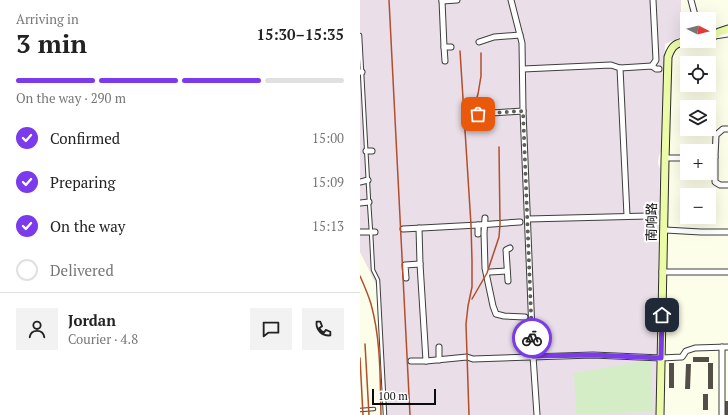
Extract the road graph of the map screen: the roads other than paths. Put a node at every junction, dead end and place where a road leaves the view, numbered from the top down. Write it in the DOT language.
graph roads {
  1 [pos="442,0"];
  2 [pos="457,0"];
  3 [pos="511,0"];
  4 [pos="653,0"];
  5 [pos="691,0"];
  6 [pos="694,12"];
  7 [pos="728,29"];
  8 [pos="360,34"];
  9 [pos="716,34"];
  10 [pos="728,34"];
  11 [pos="520,35"];
  12 [pos="716,36"];
  13 [pos="479,42"];
  14 [pos="360,43"];
  15 [pos="680,43"];
  16 [pos="444,47"];
  17 [pos="451,47"];
  18 [pos="445,62"];
  19 [pos="652,66"];
  20 [pos="620,68"];
  21 [pos="523,69"];
  22 [pos="659,69"];
  23 [pos="361,72"];
  24 [pos="523,111"];
  25 [pos="478,114"];
  26 [pos="728,129"];
  27 [pos="714,144"];
  28 [pos="366,150"];
  29 [pos="372,151"];
  30 [pos="665,158"];
  31 [pos="680,158"];
  32 [pos="368,180"];
  33 [pos="715,180"];
  34 [pos="360,182"];
  35 [pos="728,185"];
  36 [pos="369,202"];
  37 [pos="360,203"];
  38 [pos="626,216"];
  39 [pos="648,216"];
  40 [pos="484,218"];
  41 [pos="528,219"];
  42 [pos="520,222"];
  43 [pos="484,224"];
  44 [pos="478,226"];
  45 [pos="419,228"];
  46 [pos="403,229"];
  47 [pos="664,230"];
  48 [pos="360,232"];
  49 [pos="373,232"];
  50 [pos="728,232"];
  51 [pos="478,234"];
  52 [pos="510,248"];
  53 [pos="421,260"];
  54 [pos="507,271"];
  55 [pos="662,272"];
  56 [pos="728,272"];
  57 [pos="487,273"];
  58 [pos="406,278"];
  59 [pos="508,281"];
  60 [pos="524,317"];
  61 [pos="438,347"];
  62 [pos="725,347"];
  63 [pos="533,356"];
  64 [pos="661,358"];
  65 [pos="439,360"];
  66 [pos="411,361"];
  67 [pos="426,361"];
  68 [pos="725,398"];
  69 [pos="374,409"];
  70 [pos="360,410"];
  71 [pos="385,415"];
  72 [pos="536,415"];
  73 [pos="660,415"];
  74 [pos="722,415"];
  1 -- 2 [label="street"];
  1 -- 16 [label="street"];
  3 -- 11 [label="street"];
  4 -- 19 [label="street"];
  5 -- 6 [label="street"];
  7 -- 9 [label="street"];
  8 -- 14 [label="lane"];
  10 -- 12 [label="street"];
  11 -- 13 [label="street"];
  11 -- 21 [label="street"];
  14 -- 23 [label="lane"];
  15 -- 30 [label="street, 南响路"];
  16 -- 17 [label="street"];
  16 -- 18 [label="street"];
  19 -- 20 [label="street"];
  19 -- 22 [label="street"];
  20 -- 21 [label="street"];
  20 -- 38 [label="street"];
  21 -- 24 [label="street"];
  23 -- 28 [label="lane"];
  24 -- 25 [label="street"];
  24 -- 41 [label="street"];
  26 -- 27 [label="street"];
  28 -- 29 [label="street"];
  28 -- 32 [label="lane"];
  30 -- 31 [label="street"];
  30 -- 55 [label="street, 南响路"];
  32 -- 34 [label="street"];
  32 -- 36 [label="lane"];
  33 -- 35 [label="street"];
  36 -- 37 [label="street"];
  36 -- 49 [label="lane"];
  38 -- 39 [label="street"];
  38 -- 41 [label="street"];
  40 -- 43 [label="street"];
  41 -- 63 [label="street"];
  42 -- 43 [label="street"];
  43 -- 44 [label="street"];
  43 -- 57 [label="street"];
  44 -- 45 [label="street"];
  44 -- 51 [label="street"];
  45 -- 46 [label="street"];
  45 -- 53 [label="street"];
  47 -- 50 [label="street"];
  48 -- 49 [label="street"];
  49 -- 71 [label="lane"];
  52 -- 54 [label="street"];
  53 -- 58 [label="street"];
  53 -- 67 [label="street"];
  54 -- 57 [label="street"];
  54 -- 59 [label="street"];
  55 -- 56 [label="street"];
  55 -- 64 [label="street, 南响路"];
  57 -- 60 [label="street"];
  61 -- 65 [label="street"];
  62 -- 64 [label="street"];
  62 -- 68 [label="street"];
  63 -- 64 [label="street"];
  63 -- 65 [label="street"];
  63 -- 72 [label="street"];
  64 -- 73 [label="street, 南响路"];
  65 -- 67 [label="street"];
  66 -- 67 [label="street"];
  68 -- 74 [label="street"];
  69 -- 70 [label="lane"];
}
